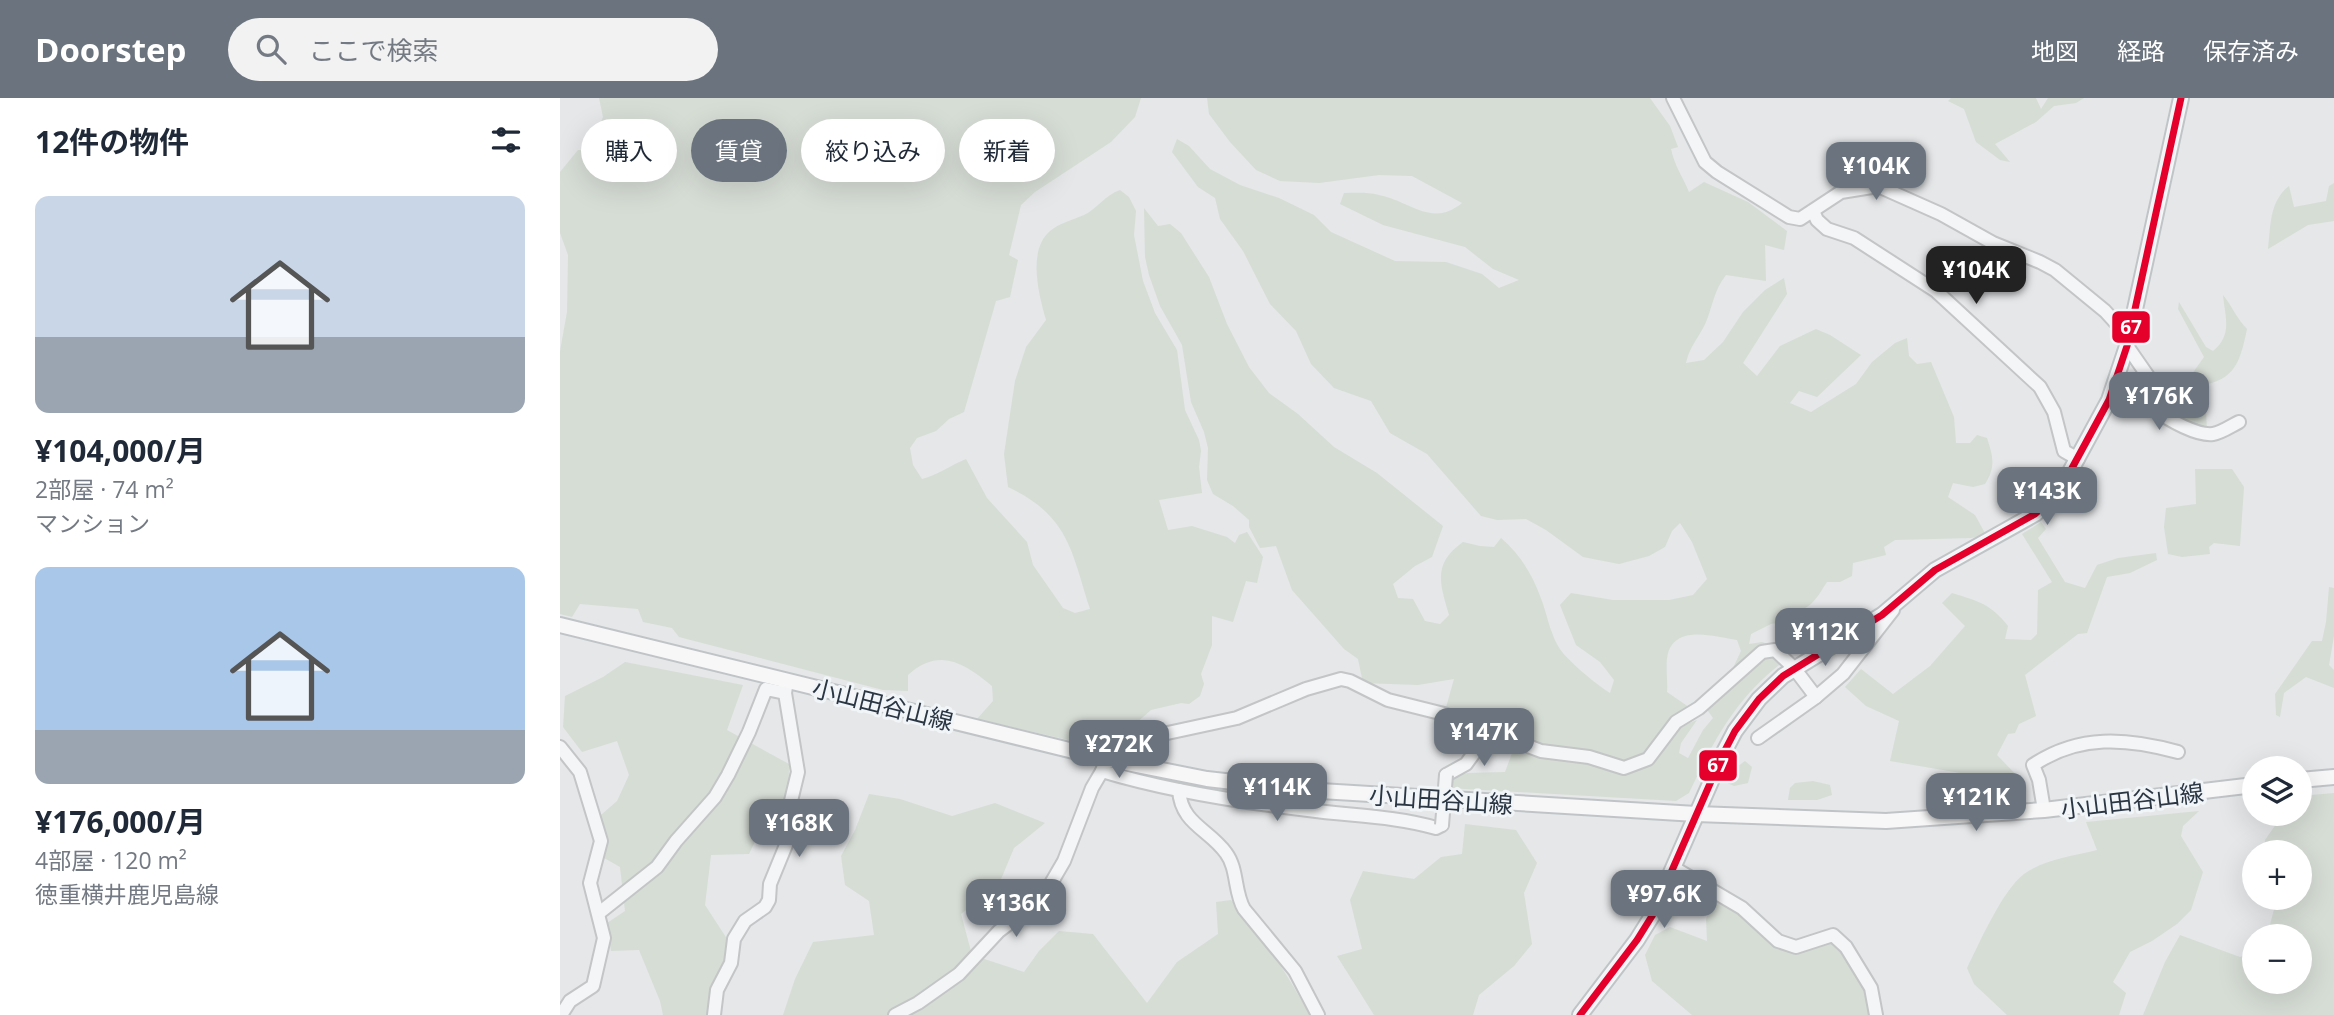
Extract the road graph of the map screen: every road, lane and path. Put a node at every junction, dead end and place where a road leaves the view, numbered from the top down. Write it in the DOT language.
graph roads {
  1 [pos="1673,98"];
  2 [pos="2181,98"];
  3 [pos="1813,211"];
  4 [pos="2127,346"];
  5 [pos="2239,422"];
  6 [pos="2078,458"];
  7 [pos="1898,604"];
  8 [pos="562,629"];
  9 [pos="1794,668"];
  10 [pos="786,687"];
  11 [pos="1816,697"];
  12 [pos="1490,731"];
  13 [pos="1758,738"];
  14 [pos="560,747"];
  15 [pos="2178,752"];
  16 [pos="1104,765"];
  17 [pos="2334,777"];
  18 [pos="2312,779"];
  19 [pos="2242,786"];
  20 [pos="1179,790"];
  21 [pos="2044,810"];
  22 [pos="1696,814"];
  23 [pos="1674,868"];
  24 [pos="598,913"];
  25 [pos="561,1015"];
  26 [pos="714,1015"];
  27 [pos="895,1015"];
  28 [pos="1318,1015"];
  29 [pos="1580,1015"];
  30 [pos="1876,1015"];
  1 -- 3 [label="street"];
  2 -- 4 [label="main road"];
  3 -- 4 [label="street"];
  3 -- 6 [label="street"];
  4 -- 5 [label="street"];
  4 -- 6 [label="main road"];
  6 -- 7 [label="main road"];
  7 -- 9 [label="main road"];
  7 -- 11 [label="street"];
  8 -- 10 [label="main road, 小山田谷山線"];
  9 -- 11 [label="street"];
  9 -- 12 [label="street"];
  9 -- 22 [label="main road"];
  10 -- 16 [label="main road, 小山田谷山線"];
  10 -- 24 [label="street"];
  10 -- 26 [label="street"];
  11 -- 13 [label="street"];
  12 -- 16 [label="street"];
  12 -- 20 [label="street, bridge"];
  14 -- 24 [label="street"];
  15 -- 21 [label="street"];
  16 -- 20 [label="street"];
  16 -- 22 [label="main road, 小山田谷山線"];
  16 -- 27 [label="street"];
  17 -- 18 [label="main road"];
  19 -- 21 [label="main road, 小山田谷山線"];
  20 -- 28 [label="street"];
  21 -- 22 [label="main road, 小山田谷山線"];
  22 -- 23 [label="main road"];
  23 -- 29 [label="main road"];
  23 -- 30 [label="street"];
  24 -- 25 [label="street"];
}
